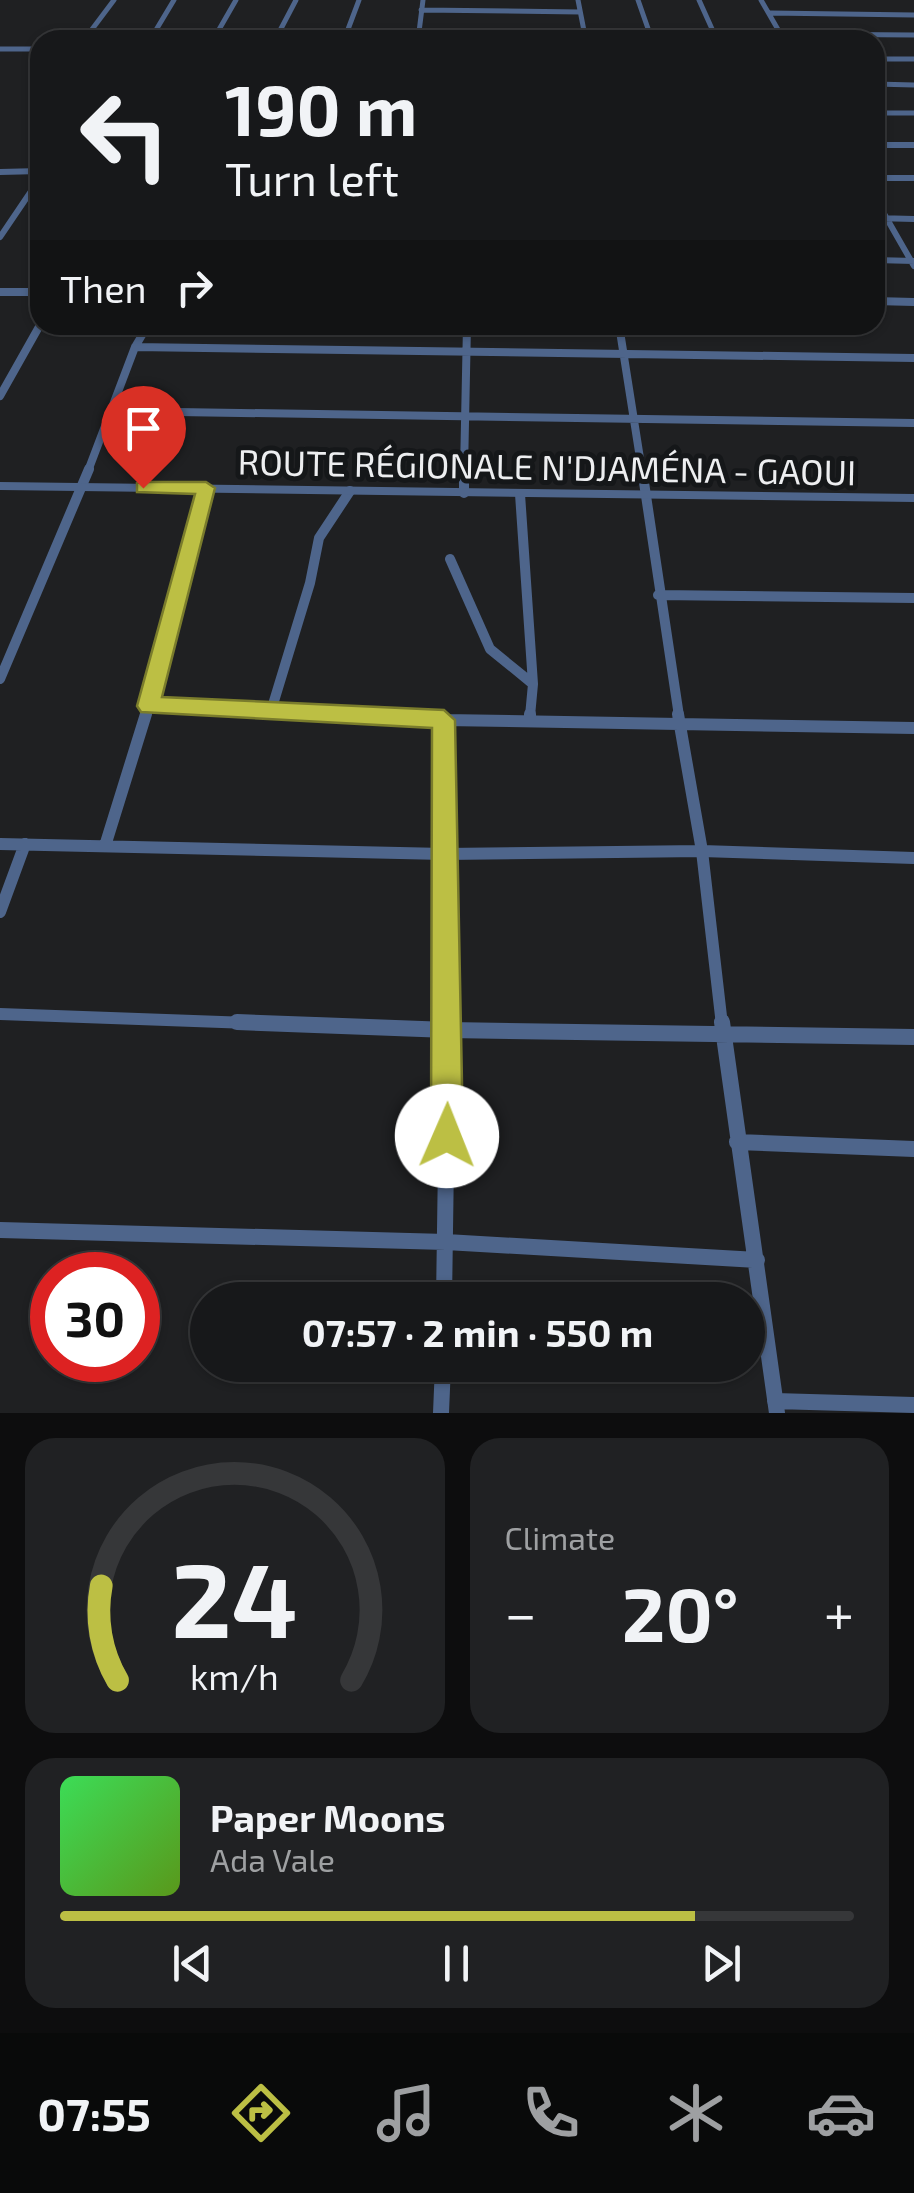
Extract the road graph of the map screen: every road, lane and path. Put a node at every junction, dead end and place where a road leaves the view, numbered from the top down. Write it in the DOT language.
graph roads {
  1 [pos="114,0"];
  2 [pos="174,0"];
  3 [pos="236,0"];
  4 [pos="296,0"];
  5 [pos="359,0"];
  6 [pos="423,0"];
  7 [pos="578,0"];
  8 [pos="638,0"];
  9 [pos="699,0"];
  10 [pos="761,0"];
  11 [pos="421,10"];
  12 [pos="580,12"];
  13 [pos="770,13"];
  14 [pos="914,14"];
  15 [pos="92,30"];
  16 [pos="156,30"];
  17 [pos="218,30"];
  18 [pos="280,30"];
  19 [pos="348,30"];
  20 [pos="419,30"];
  21 [pos="584,30"];
  22 [pos="648,30"];
  23 [pos="712,30"];
  24 [pos="778,30"];
  25 [pos="885,36"];
  26 [pos="914,36"];
  27 [pos="0,49"];
  28 [pos="30,49"];
  29 [pos="885,59"];
  30 [pos="914,59"];
  31 [pos="885,84"];
  32 [pos="914,84"];
  33 [pos="885,112"];
  34 [pos="914,113"];
  35 [pos="885,144"];
  36 [pos="914,145"];
  37 [pos="0,172"];
  38 [pos="30,174"];
  39 [pos="885,178"];
  40 [pos="914,178"];
  41 [pos="30,190"];
  42 [pos="886,219"];
  43 [pos="914,219"];
  44 [pos="0,236"];
  45 [pos="885,261"];
  46 [pos="913,262"];
  47 [pos="0,292"];
  48 [pos="30,292"];
  49 [pos="885,301"];
  50 [pos="914,302"];
  51 [pos="34,335"];
  52 [pos="142,335"];
  53 [pos="467,335"];
  54 [pos="620,335"];
  55 [pos="135,347"];
  56 [pos="466,353"];
  57 [pos="624,354"];
  58 [pos="914,358"];
  59 [pos="0,396"];
  60 [pos="113,411"];
  61 [pos="467,418"];
  62 [pos="636,420"];
  63 [pos="914,424"];
  64 [pos="0,486"];
  65 [pos="80,487"];
  66 [pos="206,488"];
  67 [pos="350,491"];
  68 [pos="464,494"];
  69 [pos="520,494"];
  70 [pos="644,495"];
  71 [pos="914,498"];
  72 [pos="450,559"];
  73 [pos="658,594"];
  74 [pos="914,598"];
  75 [pos="0,680"];
  76 [pos="533,684"];
  77 [pos="149,706"];
  78 [pos="271,711"];
  79 [pos="444,720"];
  80 [pos="530,720"];
  81 [pos="679,725"];
  82 [pos="914,728"];
  83 [pos="0,844"];
  84 [pos="25,844"];
  85 [pos="106,846"];
  86 [pos="702,850"];
  87 [pos="444,854"];
  88 [pos="914,858"];
  89 [pos="0,912"];
  90 [pos="0,1014"];
  91 [pos="448,1030"];
  92 [pos="722,1035"];
  93 [pos="914,1037"];
  94 [pos="737,1142"];
  95 [pos="914,1148"];
  96 [pos="0,1230"];
  97 [pos="446,1242"];
  98 [pos="757,1260"];
  99 [pos="445,1282"];
  100 [pos="442,1382"];
  101 [pos="914,1405"];
  102 [pos="776,1407"];
  103 [pos="441,1413"];
  1 -- 15 [label="street"];
  2 -- 16 [label="street"];
  3 -- 17 [label="street"];
  4 -- 18 [label="street"];
  5 -- 19 [label="street"];
  6 -- 11 [label="street"];
  7 -- 12 [label="street"];
  8 -- 22 [label="street"];
  9 -- 23 [label="street"];
  10 -- 13 [label="street"];
  11 -- 12 [label="street"];
  11 -- 20 [label="street"];
  12 -- 21 [label="street"];
  13 -- 14 [label="street"];
  13 -- 24 [label="street"];
  25 -- 26 [label="street"];
  27 -- 28 [label="street"];
  29 -- 30 [label="street"];
  31 -- 32 [label="street"];
  33 -- 34 [label="street"];
  35 -- 36 [label="street"];
  37 -- 38 [label="street"];
  39 -- 40 [label="street"];
  41 -- 44 [label="street"];
  42 -- 43 [label="street"];
  42 -- 46 [label="street"];
  45 -- 46 [label="street"];
  47 -- 48 [label="street"];
  49 -- 50 [label="street"];
  51 -- 59 [label="street"];
  52 -- 55 [label="street"];
  53 -- 56 [label="street"];
  54 -- 57 [label="street"];
  55 -- 56 [label="street"];
  55 -- 60 [label="street"];
  56 -- 57 [label="street"];
  56 -- 61 [label="street"];
  57 -- 58 [label="street"];
  57 -- 62 [label="street"];
  60 -- 61 [label="street"];
  60 -- 65 [label="street"];
  61 -- 62 [label="street"];
  61 -- 68 [label="street"];
  62 -- 63 [label="street"];
  62 -- 70 [label="street"];
  64 -- 65 [label="street, ROUTE RÉGIONALE N'DJAMÉNA - GAOUI"];
  65 -- 66 [label="street, ROUTE RÉGIONALE N'DJAMÉNA - GAOUI"];
  65 -- 75 [label="street"];
  66 -- 67 [label="street, ROUTE RÉGIONALE N'DJAMÉNA - GAOUI"];
  66 -- 77 [label="street"];
  67 -- 68 [label="street, ROUTE RÉGIONALE N'DJAMÉNA - GAOUI"];
  67 -- 78 [label="street"];
  68 -- 69 [label="street, ROUTE RÉGIONALE N'DJAMÉNA - GAOUI"];
  69 -- 70 [label="street, ROUTE RÉGIONALE N'DJAMÉNA - GAOUI"];
  69 -- 76 [label="street"];
  70 -- 71 [label="street, ROUTE RÉGIONALE N'DJAMÉNA - GAOUI"];
  70 -- 73 [label="street"];
  72 -- 76 [label="street"];
  73 -- 74 [label="street"];
  73 -- 81 [label="street"];
  76 -- 80 [label="street"];
  77 -- 78 [label="street"];
  77 -- 85 [label="street"];
  78 -- 79 [label="street"];
  79 -- 80 [label="street"];
  79 -- 87 [label="street"];
  80 -- 81 [label="street"];
  81 -- 82 [label="street"];
  81 -- 86 [label="street"];
  83 -- 84 [label="street"];
  84 -- 85 [label="street"];
  84 -- 89 [label="street"];
  85 -- 87 [label="street"];
  86 -- 87 [label="street"];
  86 -- 88 [label="street"];
  86 -- 92 [label="street"];
  87 -- 91 [label="street"];
  90 -- 91 [label="street"];
  91 -- 92 [label="street"];
  91 -- 97 [label="street"];
  92 -- 93 [label="street"];
  92 -- 94 [label="street"];
  94 -- 95 [label="street"];
  94 -- 98 [label="street"];
  96 -- 97 [label="street"];
  97 -- 98 [label="street"];
  97 -- 99 [label="street"];
  98 -- 102 [label="street"];
  100 -- 103 [label="street"];
  101 -- 102 [label="street"];
}
